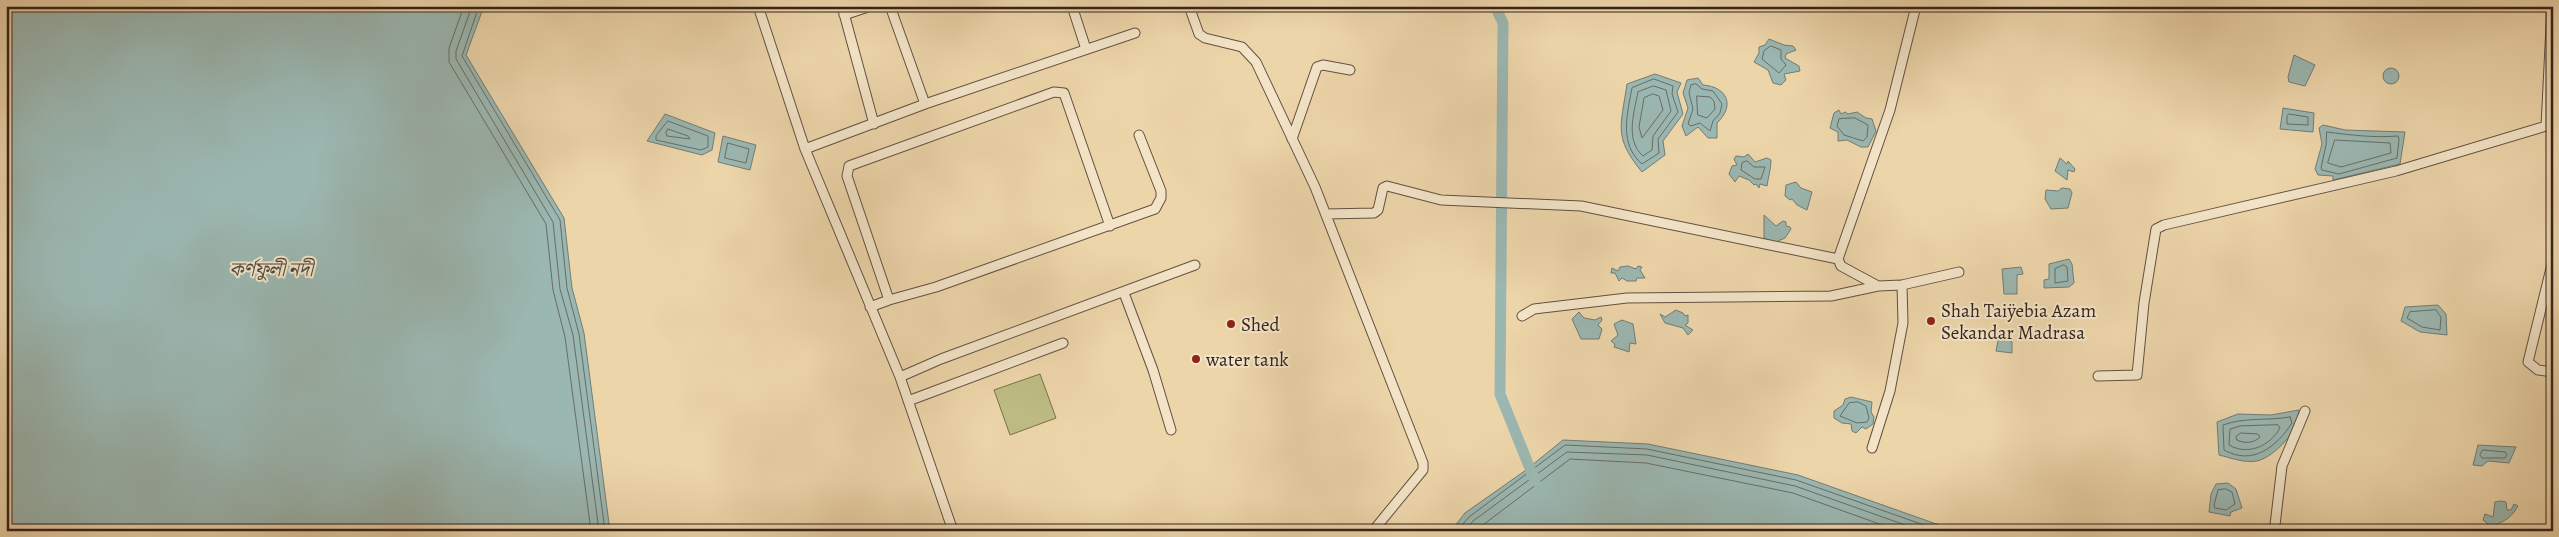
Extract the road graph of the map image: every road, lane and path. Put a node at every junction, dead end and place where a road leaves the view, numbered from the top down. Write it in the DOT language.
graph roads {
  1 [pos="758,6"];
  2 [pos="871,6"];
  3 [pos="890,6"];
  4 [pos="1072,6"];
  5 [pos="1189,6"];
  6 [pos="1916,6"];
  7 [pos="2552,6"];
  8 [pos="843,11"];
  9 [pos="1135,33"];
  10 [pos="1086,49"];
  11 [pos="1350,70"];
  12 [pos="925,104"];
  13 [pos="874,124"];
  14 [pos="1139,135"];
  15 [pos="1292,139"];
  16 [pos="805,149"];
  17 [pos="1326,214"];
  18 [pos="1110,226"];
  19 [pos="1838,259"];
  20 [pos="2553,260"];
  21 [pos="1196,265"];
  22 [pos="1960,272"];
  23 [pos="1902,285"];
  24 [pos="1878,286"];
  25 [pos="1124,293"];
  26 [pos="888,300"];
  27 [pos="870,306"];
  28 [pos="1522,316"];
  29 [pos="1063,343"];
  30 [pos="2553,372"];
  31 [pos="2098,376"];
  32 [pos="900,377"];
  33 [pos="908,401"];
  34 [pos="2305,412"];
  35 [pos="1171,430"];
  36 [pos="1872,448"];
  37 [pos="2275,525"];
  38 [pos="953,531"];
  39 [pos="1373,531"];
  1 -- 16 [label="street"];
  2 -- 8 [label="street"];
  3 -- 12 [label="street"];
  4 -- 10 [label="street"];
  5 -- 15 [label="street"];
  6 -- 19 [label="street"];
  7 -- 31 [label="street"];
  8 -- 13 [label="street"];
  9 -- 10 [label="street"];
  10 -- 12 [label="street"];
  11 -- 15 [label="street"];
  12 -- 13 [label="street"];
  13 -- 16 [label="street"];
  14 -- 18 [label="street"];
  15 -- 17 [label="street"];
  16 -- 27 [label="street"];
  17 -- 19 [label="street"];
  17 -- 39 [label="street"];
  18 -- 26 [label="street"];
  18 -- 26 [label="street"];
  19 -- 24 [label="street"];
  20 -- 30 [label="street"];
  21 -- 25 [label="street"];
  22 -- 23 [label="street"];
  23 -- 24 [label="street"];
  23 -- 36 [label="street"];
  24 -- 28 [label="street"];
  25 -- 32 [label="street"];
  25 -- 35 [label="street"];
  26 -- 27 [label="street"];
  27 -- 32 [label="street"];
  29 -- 33 [label="street"];
  32 -- 33 [label="street"];
  33 -- 38 [label="street"];
  34 -- 37 [label="street"];
}
